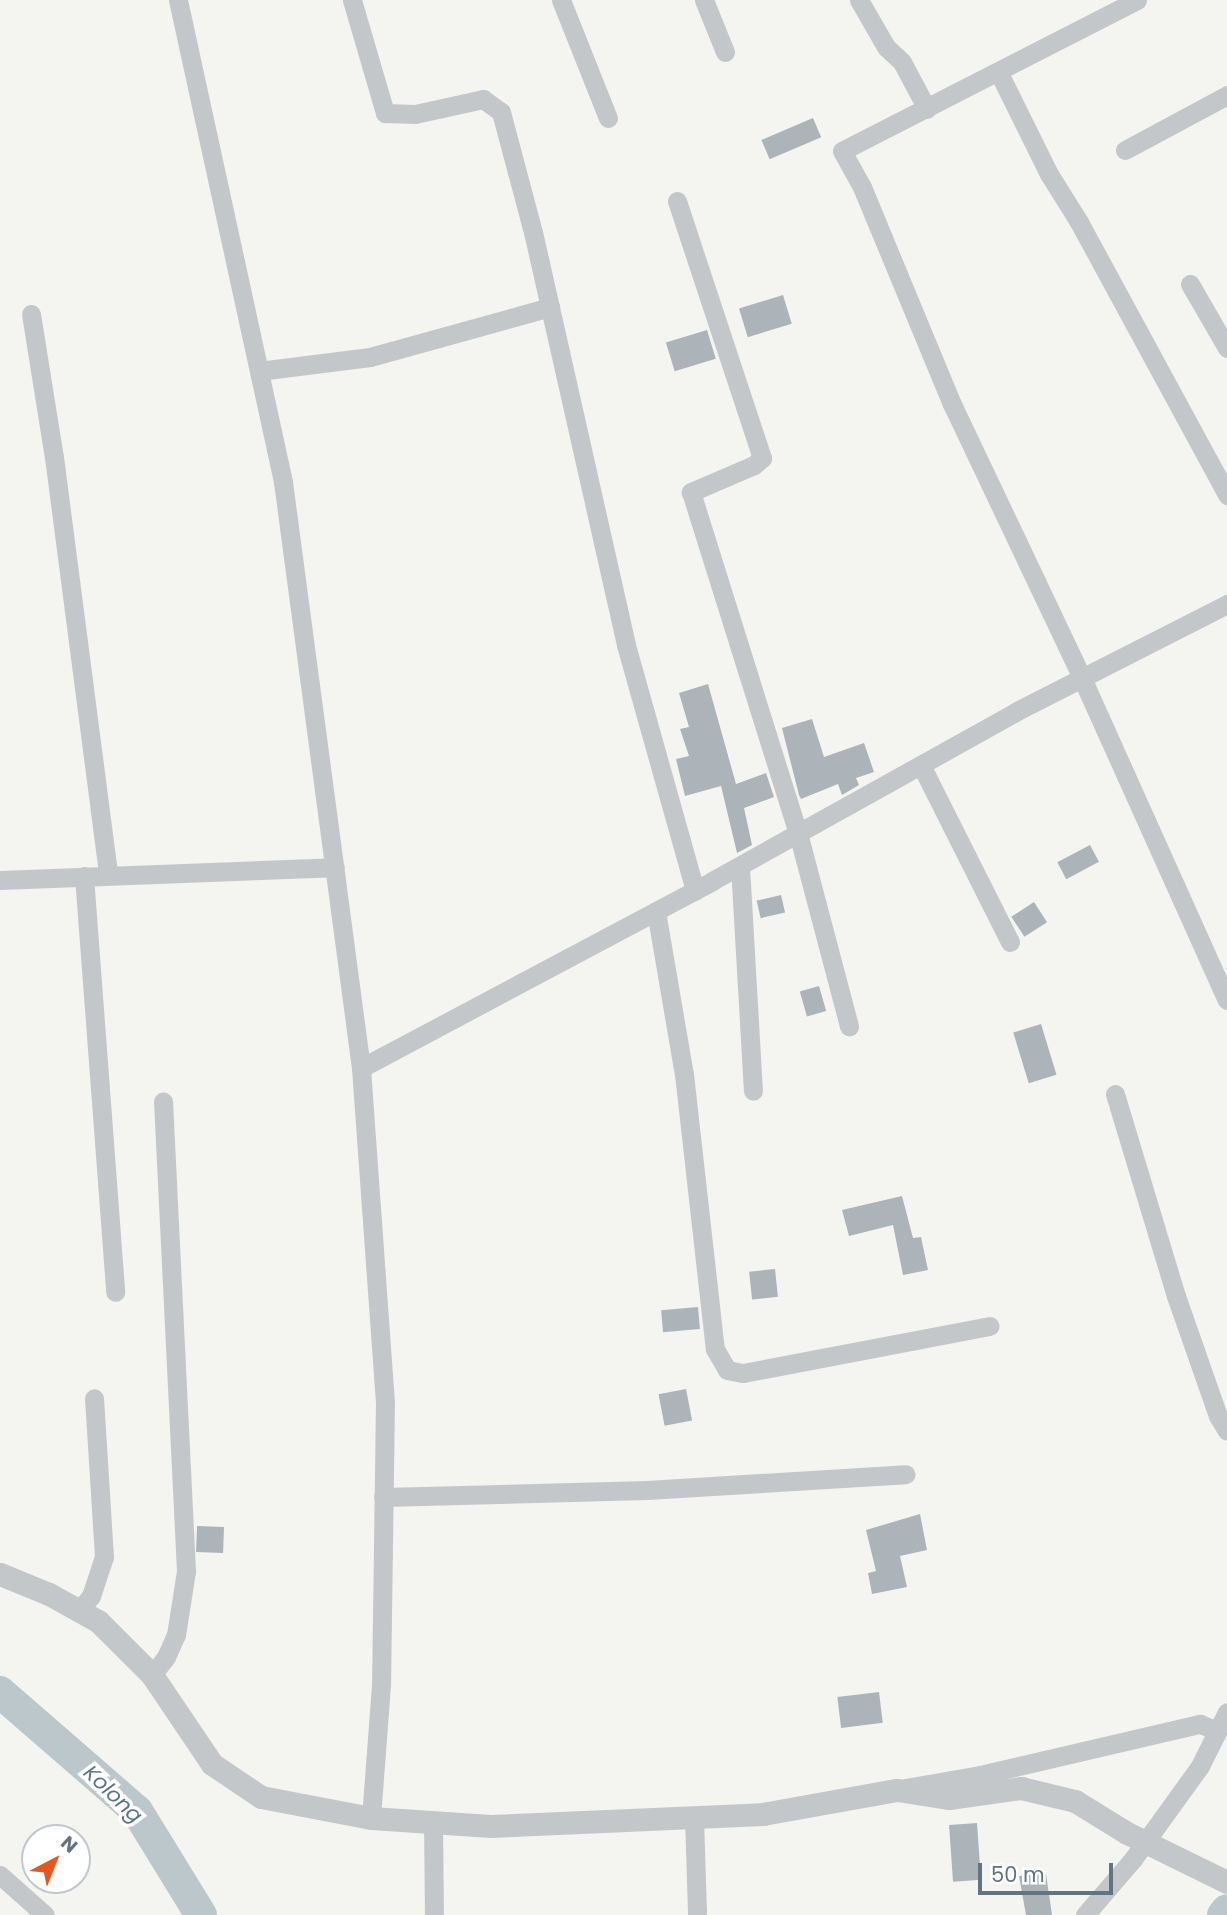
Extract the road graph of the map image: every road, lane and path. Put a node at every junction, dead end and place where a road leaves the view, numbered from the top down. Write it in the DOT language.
graph roads {
  1 [pos="177,0"];
  2 [pos="352,0"];
  3 [pos="561,0"];
  4 [pos="704,0"];
  5 [pos="859,0"];
  6 [pos="1137,0"];
  7 [pos="725,52"];
  8 [pos="999,73"];
  9 [pos="1227,95"];
  10 [pos="927,109"];
  11 [pos="608,118"];
  12 [pos="1125,150"];
  13 [pos="677,201"];
  14 [pos="1190,284"];
  15 [pos="550,307"];
  16 [pos="31,314"];
  17 [pos="1227,348"];
  18 [pos="259,371"];
  19 [pos="1227,495"];
  20 [pos="1227,604"];
  21 [pos="1082,678"];
  22 [pos="921,765"];
  23 [pos="798,833"];
  24 [pos="740,866"];
  25 [pos="335,867"];
  26 [pos="108,875"];
  27 [pos="84,876"];
  28 [pos="0,880"];
  29 [pos="695,890"];
  30 [pos="656,911"];
  31 [pos="1010,942"];
  32 [pos="1227,1000"];
  33 [pos="849,1026"];
  34 [pos="361,1068"];
  35 [pos="753,1091"];
  36 [pos="1115,1094"];
  37 [pos="163,1102"];
  38 [pos="114,1292"];
  39 [pos="990,1326"];
  40 [pos="94,1398"];
  41 [pos="1227,1432"];
  42 [pos="906,1474"];
  43 [pos="383,1497"];
  44 [pos="0,1574"];
  45 [pos="79,1610"];
  46 [pos="152,1675"];
  47 [pos="1227,1712"];
  48 [pos="1218,1731"];
  49 [pos="897,1790"];
  50 [pos="694,1817"];
  51 [pos="371,1818"];
  52 [pos="433,1822"];
  53 [pos="0,1875"];
  54 [pos="1227,1882"];
  55 [pos="45,1915"];
  56 [pos="434,1915"];
  57 [pos="698,1915"];
  58 [pos="1085,1915"];
  1 -- 18 [label="street"];
  2 -- 15 [label="street"];
  3 -- 11 [label="street"];
  4 -- 7 [label="street"];
  5 -- 10 [label="street"];
  6 -- 8 [label="street"];
  8 -- 10 [label="street"];
  8 -- 19 [label="street"];
  9 -- 12 [label="street"];
  10 -- 21 [label="street"];
  13 -- 23 [label="street"];
  14 -- 17 [label="street"];
  15 -- 18 [label="street"];
  15 -- 29 [label="street"];
  16 -- 26 [label="street"];
  18 -- 25 [label="street"];
  20 -- 21 [label="street"];
  21 -- 22 [label="street"];
  21 -- 32 [label="street"];
  22 -- 23 [label="street"];
  22 -- 31 [label="street"];
  23 -- 24 [label="street"];
  23 -- 33 [label="street"];
  24 -- 29 [label="street"];
  24 -- 35 [label="street"];
  25 -- 26 [label="street"];
  25 -- 34 [label="street"];
  26 -- 27 [label="street"];
  27 -- 28 [label="street"];
  27 -- 38 [label="street"];
  29 -- 30 [label="street"];
  30 -- 34 [label="street"];
  30 -- 39 [label="street"];
  34 -- 43 [label="street"];
  36 -- 41 [label="street"];
  37 -- 46 [label="street"];
  40 -- 45 [label="street"];
  42 -- 43 [label="street"];
  43 -- 51 [label="street"];
  44 -- 45 [label="street"];
  45 -- 46 [label="street"];
  46 -- 51 [label="street"];
  47 -- 48 [label="street"];
  48 -- 49 [label="street"];
  48 -- 58 [label="street"];
  49 -- 50 [label="street"];
  49 -- 54 [label="street, bridge"];
  50 -- 52 [label="street"];
  50 -- 57 [label="street"];
  51 -- 52 [label="street"];
  52 -- 56 [label="street"];
  53 -- 55 [label="street"];
}
